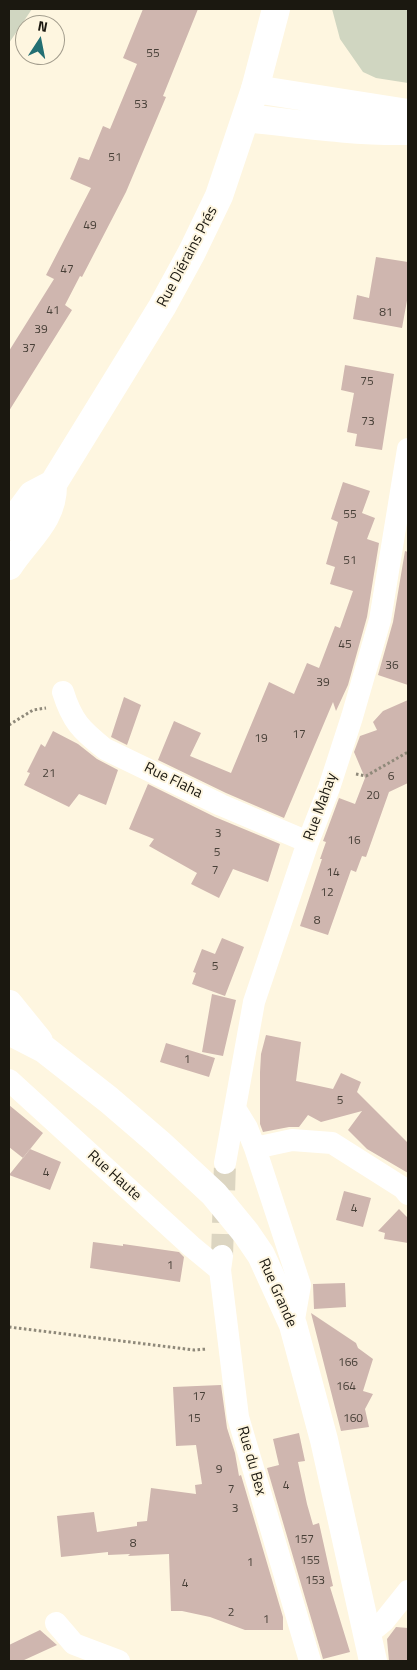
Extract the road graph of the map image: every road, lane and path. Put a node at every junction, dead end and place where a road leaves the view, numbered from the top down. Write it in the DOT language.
graph roads {
  1 [pos="276,9"];
  2 [pos="255,89"];
  3 [pos="408,113"];
  4 [pos="246,118"];
  5 [pos="408,131"];
  6 [pos="408,449"];
  7 [pos="53,484"];
  8 [pos="9,526"];
  9 [pos="9,566"];
  10 [pos="63,692"];
  11 [pos="33,710"];
  12 [pos="9,725"];
  13 [pos="408,752"];
  14 [pos="336,769"];
  15 [pos="308,842"];
  16 [pos="9,1004"];
  17 [pos="9,1031"];
  18 [pos="44,1049"];
  19 [pos="9,1080"];
  20 [pos="236,1110"];
  21 [pos="255,1148"];
  22 [pos="225,1163"];
  23 [pos="408,1194"];
  24 [pos="221,1263"];
  25 [pos="293,1325"];
  26 [pos="9,1327"];
  27 [pos="230,1346"];
  28 [pos="408,1591"];
  29 [pos="56,1623"];
  30 [pos="368,1634"];
  31 [pos="119,1661"];
  32 [pos="310,1661"];
  33 [pos="373,1661"];
  1 -- 2 [label="main road, Rue Diérains Prés"];
  2 -- 3 [label="main road"];
  2 -- 4 [label="main road, Rue Diérains Prés"];
  4 -- 5 [label="main road"];
  4 -- 7 [label="main road, Rue Diérains Prés"];
  6 -- 14 [label="street, Rue Mahay"];
  7 -- 8 [label="main road, Rue Diérains Prés"];
  7 -- 9 [label="main road, Rue Diérains Prés"];
  10 -- 15 [label="street, Rue Flaha"];
  11 -- 12 [label="path"];
  13 -- 14 [label="path"];
  14 -- 15 [label="street, Rue Mahay"];
  15 -- 20 [label="street, Rue Mahay"];
  16 -- 18 [label="main road"];
  17 -- 18 [label="main road, Rue Grande"];
  18 -- 25 [label="main road, Rue Grande"];
  19 -- 24 [label="street, Rue Haute"];
  20 -- 21 [label="street"];
  20 -- 22 [label="street, Rue Mahay"];
  21 -- 23 [label="street"];
  21 -- 25 [label="street"];
  24 -- 27 [label="street, Rue du Bex"];
  25 -- 30 [label="main road, Rue Grande"];
  26 -- 27 [label="path"];
  27 -- 32 [label="street, Rue du Bex"];
  28 -- 30 [label="street"];
  29 -- 31 [label="street"];
  30 -- 33 [label="main road, Rue Grande"];
}
